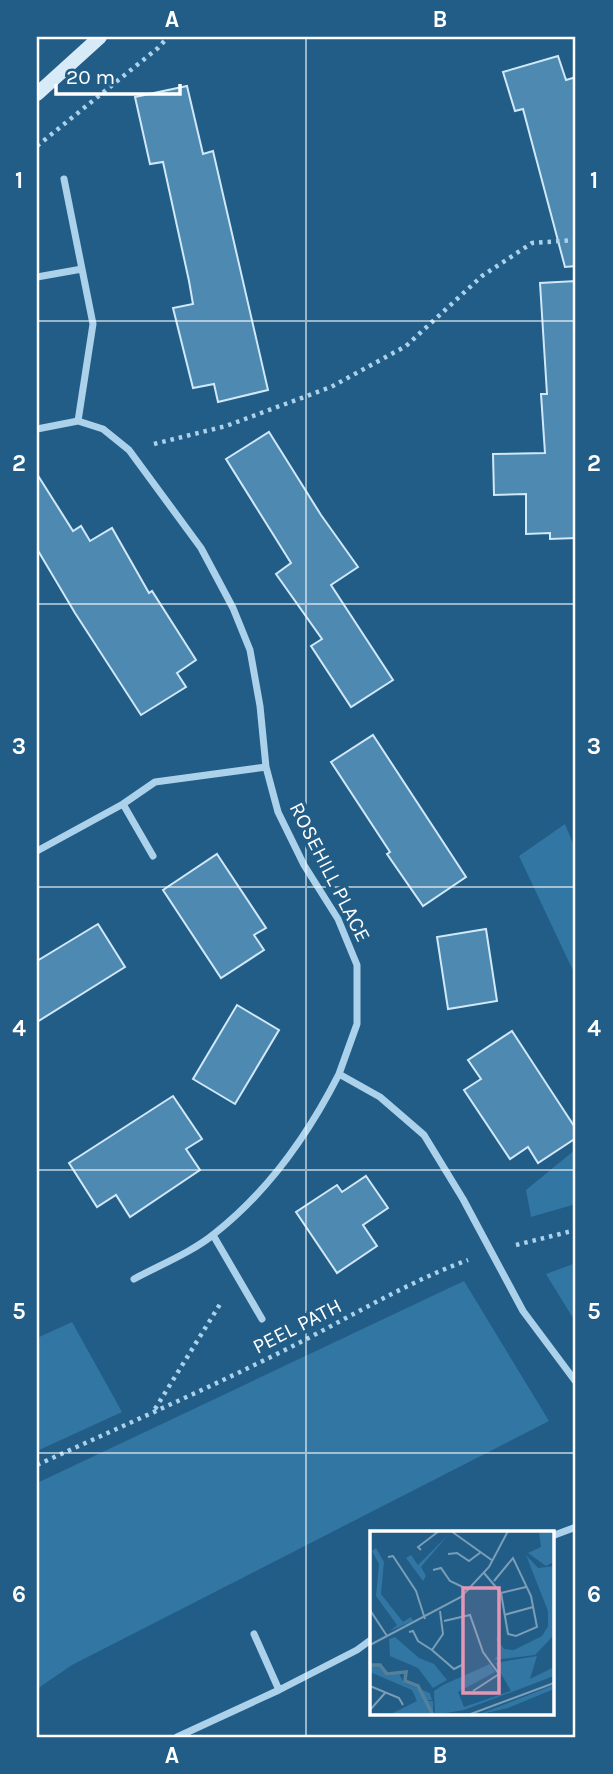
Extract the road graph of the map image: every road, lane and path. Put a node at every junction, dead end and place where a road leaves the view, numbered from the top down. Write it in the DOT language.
graph roads {
  1 [pos="100,37"];
  2 [pos="168,37"];
  3 [pos="37,94"];
  4 [pos="37,146"];
  5 [pos="64,179"];
  6 [pos="576,240"];
  7 [pos="82,269"];
  8 [pos="37,277"];
  9 [pos="78,421"];
  10 [pos="37,429"];
  11 [pos="129,450"];
  12 [pos="266,767"];
  13 [pos="123,804"];
  14 [pos="37,851"];
  15 [pos="153,856"];
  16 [pos="339,1074"];
  17 [pos="576,1230"];
  18 [pos="213,1235"];
  19 [pos="491,1251"];
  20 [pos="227,1259"];
  21 [pos="134,1279"];
  22 [pos="262,1319"];
  23 [pos="576,1382"];
  24 [pos="155,1410"];
  25 [pos="37,1465"];
  26 [pos="576,1527"];
  27 [pos="554,1535"];
  28 [pos="254,1634"];
  29 [pos="370,1640"];
  30 [pos="279,1690"];
  31 [pos="177,1737"];
  1 -- 3 [label="street"];
  2 -- 4 [label="path"];
  5 -- 7 [label="street"];
  6 -- 11 [label="path"];
  7 -- 8 [label="street"];
  7 -- 9 [label="street"];
  9 -- 10 [label="street"];
  9 -- 11 [label="street, ROSEHILL PLACE"];
  11 -- 12 [label="street, ROSEHILL PLACE"];
  12 -- 13 [label="street"];
  12 -- 16 [label="street, ROSEHILL PLACE"];
  13 -- 14 [label="street"];
  13 -- 15 [label="street"];
  16 -- 18 [label="street, ROSEHILL PLACE"];
  16 -- 19 [label="street"];
  17 -- 19 [label="path, PEEL PATH"];
  18 -- 20 [label="street"];
  18 -- 21 [label="street, ROSEHILL PLACE"];
  19 -- 23 [label="street"];
  19 -- 24 [label="path, PEEL PATH"];
  20 -- 22 [label="street"];
  20 -- 24 [label="path"];
  24 -- 25 [label="path, PEEL PATH"];
  26 -- 27 [label="street"];
  28 -- 30 [label="street"];
  29 -- 30 [label="street"];
  30 -- 31 [label="street"];
}
